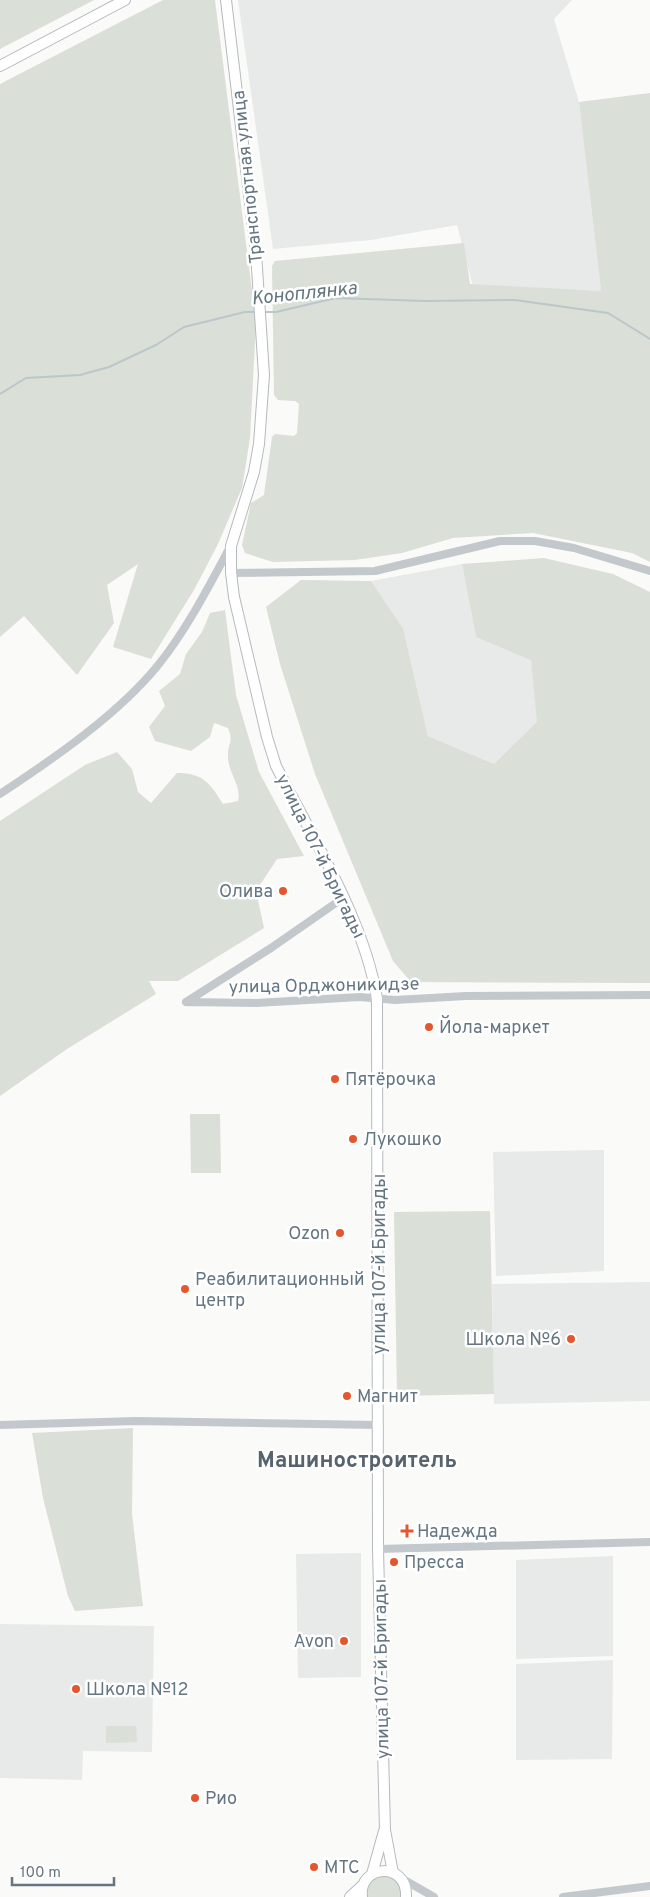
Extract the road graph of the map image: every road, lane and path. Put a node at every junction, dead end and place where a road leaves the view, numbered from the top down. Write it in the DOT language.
graph roads {
  1 [pos="125,0"];
  2 [pos="226,0"];
  3 [pos="0,66"];
  4 [pos="231,546"];
  5 [pos="650,571"];
  6 [pos="231,573"];
  7 [pos="0,794"];
  8 [pos="343,898"];
  9 [pos="650,995"];
  10 [pos="377,999"];
  11 [pos="379,1425"];
  12 [pos="0,1426"];
  13 [pos="650,1542"];
  14 [pos="378,1549"];
  15 [pos="385,1830"];
  16 [pos="372,1874"];
  17 [pos="397,1875"];
  18 [pos="362,1885"];
  19 [pos="650,1886"];
  20 [pos="350,1897"];
  21 [pos="362,1897"];
  22 [pos="406,1897"];
  23 [pos="434,1897"];
  24 [pos="563,1897"];
  1 -- 3 [label="main road"];
  2 -- 4 [label="main road, Транспортная улица"];
  4 -- 6 [label="main road, улица 107-й Бригады"];
  4 -- 7 [label="street, Транспортная улица"];
  5 -- 6 [label="street"];
  6 -- 8 [label="main road, улица 107-й Бригады"];
  8 -- 10 [label="main road, улица 107-й Бригады"];
  8 -- 10 [label="street, улица Орджоникидзе"];
  9 -- 10 [label="street, улица Орджоникидзе"];
  10 -- 11 [label="main road, улица 107-й Бригады"];
  11 -- 12 [label="street"];
  11 -- 14 [label="main road, улица 107-й Бригады"];
  13 -- 14 [label="street"];
  14 -- 15 [label="main road, улица 107-й Бригады"];
  15 -- 16 [label="main road"];
  15 -- 17 [label="main road"];
  16 -- 17 [label="main road"];
  16 -- 18 [label="main road"];
  17 -- 22 [label="main road"];
  17 -- 23 [label="street"];
  18 -- 20 [label="main road"];
  18 -- 21 [label="main road"];
  19 -- 24 [label="street"];
}
